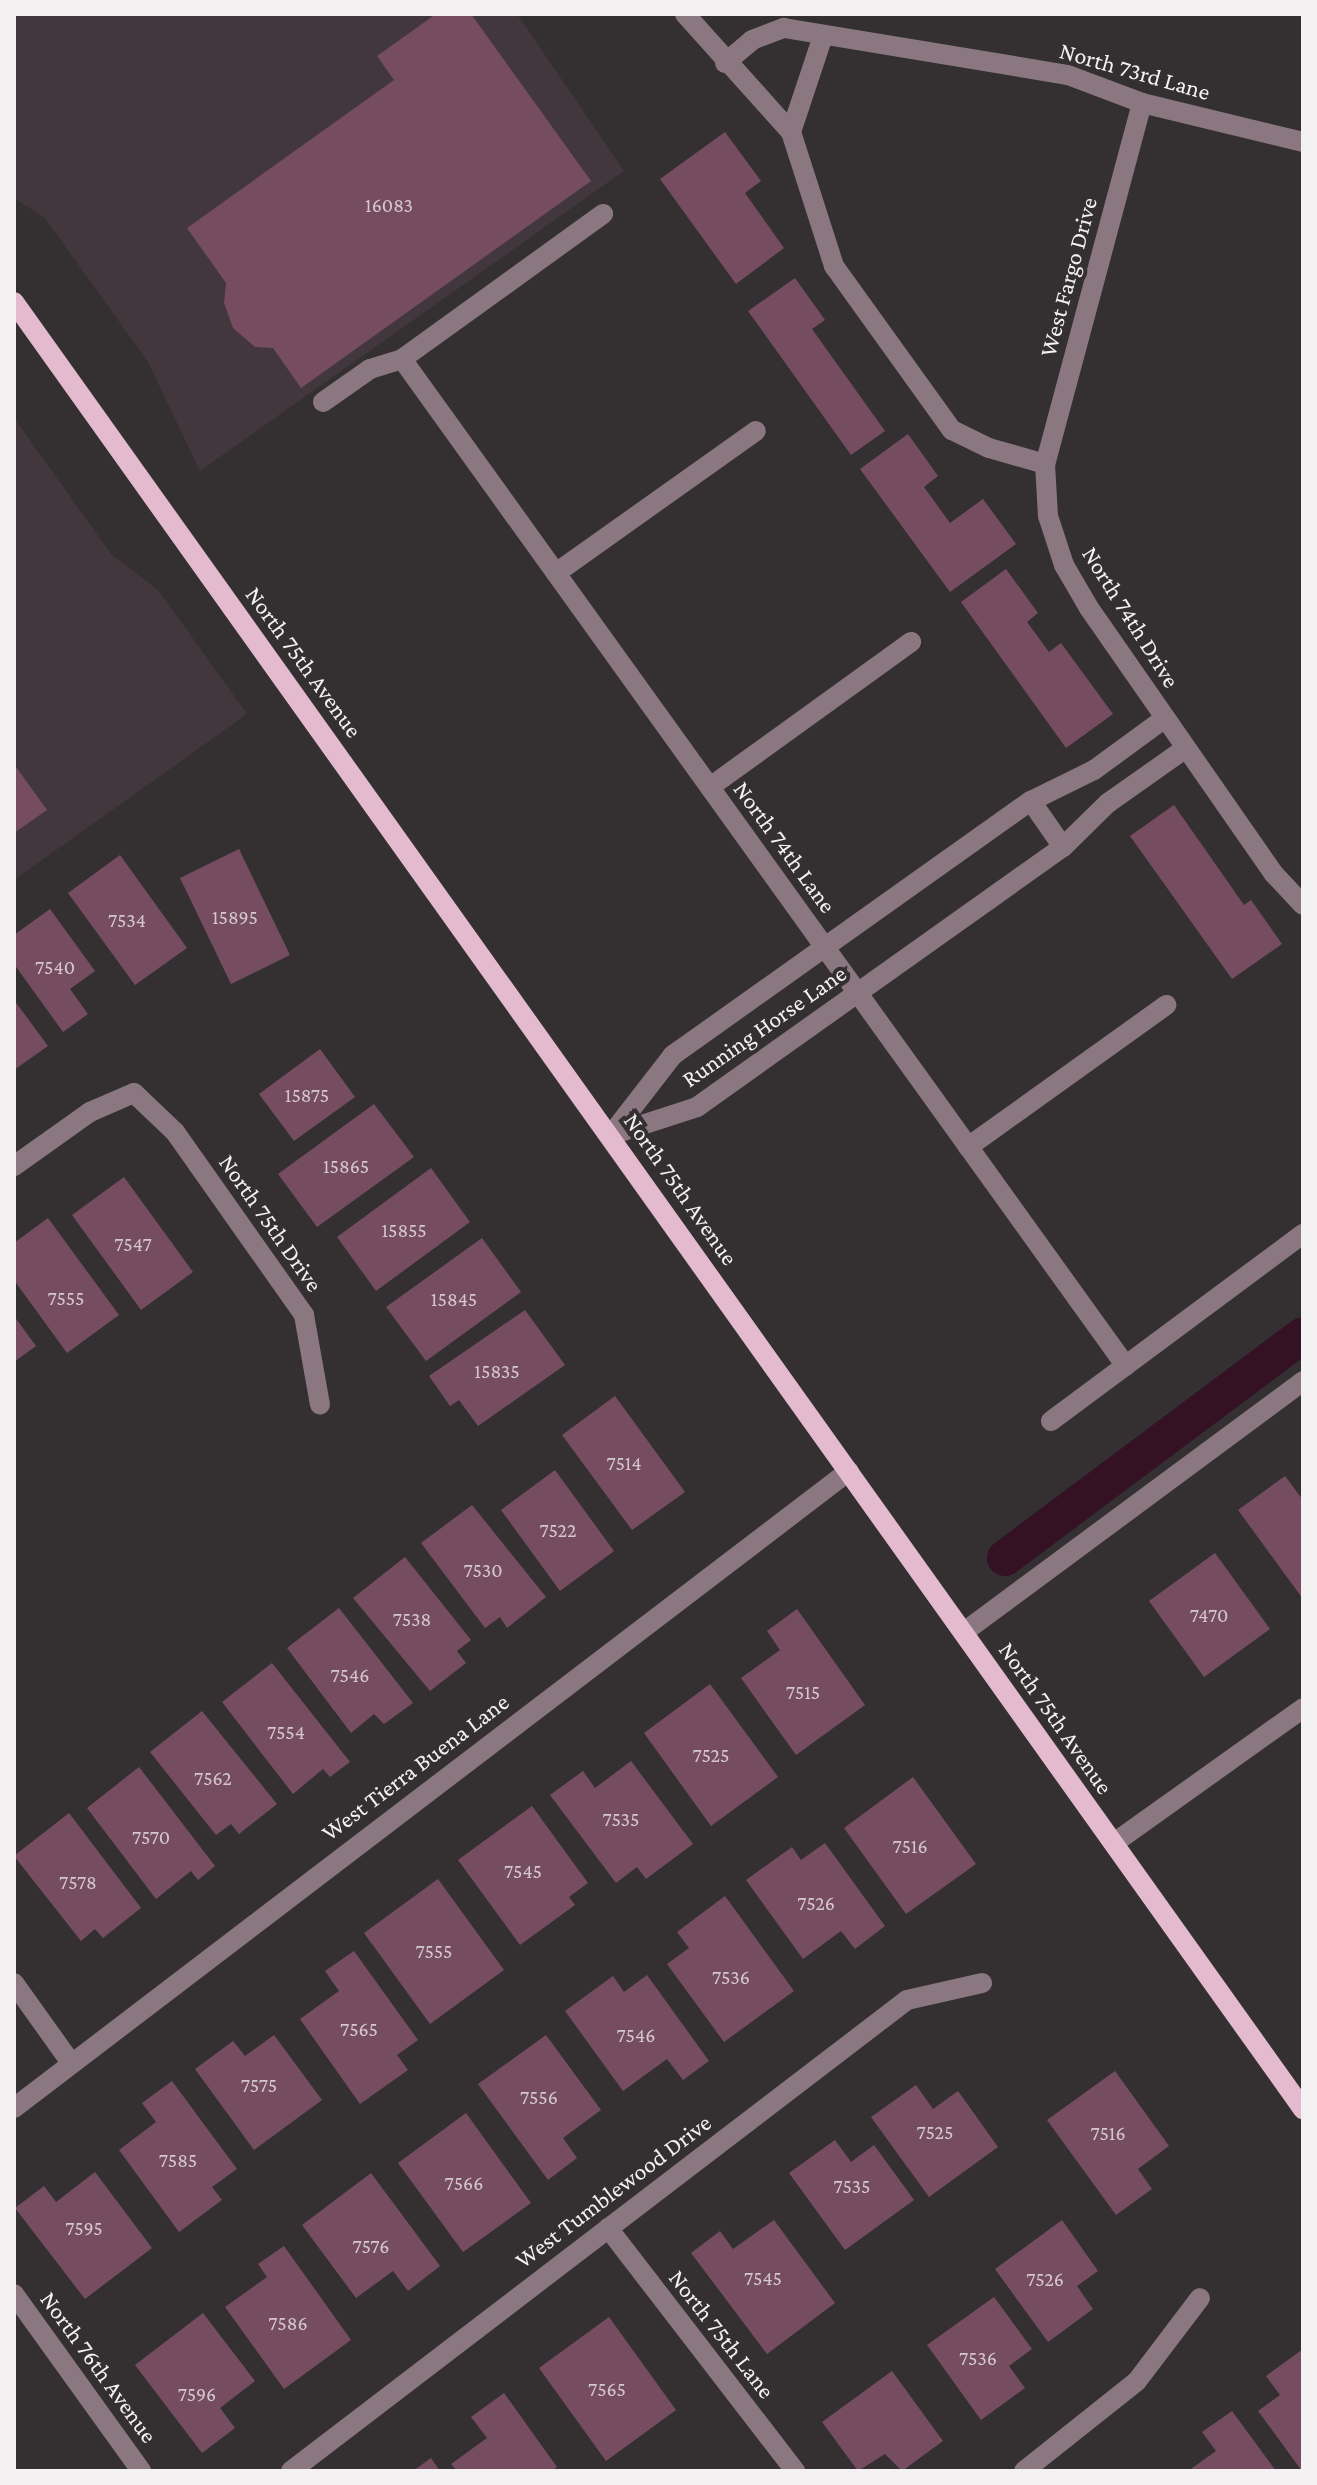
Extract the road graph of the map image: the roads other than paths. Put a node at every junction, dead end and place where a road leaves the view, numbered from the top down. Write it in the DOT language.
graph roads {
  1 [pos="685,14"];
  2 [pos="823,36"];
  3 [pos="725,63"];
  4 [pos="1142,103"];
  5 [pos="791,132"];
  6 [pos="1303,142"];
  7 [pos="603,214"];
  8 [pos="14,302"];
  9 [pos="402,359"];
  10 [pos="323,402"];
  11 [pos="756,431"];
  12 [pos="1045,464"];
  13 [pos="556,573"];
  14 [pos="911,642"];
  15 [pos="1165,718"];
  16 [pos="1186,748"];
  17 [pos="710,787"];
  18 [pos="1031,801"];
  19 [pos="1063,847"];
  20 [pos="1303,905"];
  21 [pos="826,948"];
  22 [pos="857,992"];
  23 [pos="1166,1005"];
  24 [pos="611,1135"];
  25 [pos="968,1147"];
  26 [pos="14,1166"];
  27 [pos="1303,1234"];
  28 [pos="1126,1366"];
  29 [pos="1303,1381"];
  30 [pos="320,1405"];
  31 [pos="1051,1421"];
  32 [pos="849,1471"];
  33 [pos="964,1632"];
  34 [pos="1303,1708"];
  35 [pos="1114,1843"];
  36 [pos="14,1983"];
  37 [pos="982,1983"];
  38 [pos="71,2063"];
  39 [pos="14,2108"];
  40 [pos="1303,2109"];
  41 [pos="608,2228"];
  42 [pos="14,2294"];
  43 [pos="1200,2298"];
  44 [pos="141,2471"];
  45 [pos="291,2471"];
  46 [pos="795,2471"];
  47 [pos="1024,2471"];
  1 -- 3 [label="street"];
  2 -- 3 [label="street, North 73rd Lane"];
  2 -- 4 [label="street, North 73rd Lane"];
  2 -- 5 [label="street"];
  3 -- 5 [label="street"];
  4 -- 6 [label="street, North 73rd Lane"];
  4 -- 12 [label="street, West Fargo Drive"];
  5 -- 12 [label="street"];
  7 -- 9 [label="street"];
  8 -- 24 [label="main road, North 75th Avenue"];
  9 -- 10 [label="street"];
  9 -- 13 [label="street, North 74th Lane"];
  11 -- 13 [label="street"];
  12 -- 15 [label="street, North 74th Drive"];
  13 -- 17 [label="street, North 74th Lane"];
  14 -- 17 [label="street"];
  15 -- 16 [label="street, North 74th Drive"];
  15 -- 18 [label="street, Running Horse Lane"];
  16 -- 19 [label="street, Running Horse Lane"];
  16 -- 20 [label="street, North 74th Drive"];
  17 -- 21 [label="street, North 74th Lane"];
  18 -- 19 [label="street"];
  18 -- 21 [label="street, Running Horse Lane"];
  19 -- 22 [label="street, Running Horse Lane"];
  21 -- 22 [label="street, North 74th Lane"];
  21 -- 24 [label="street, Running Horse Lane"];
  22 -- 24 [label="street, Running Horse Lane"];
  22 -- 25 [label="street, North 74th Lane"];
  23 -- 25 [label="street"];
  24 -- 32 [label="main road, North 75th Avenue"];
  25 -- 28 [label="street, North 74th Lane"];
  26 -- 30 [label="street, North 75th Drive"];
  27 -- 28 [label="street"];
  28 -- 31 [label="street"];
  29 -- 33 [label="street"];
  32 -- 33 [label="main road, North 75th Avenue"];
  32 -- 38 [label="street, West Tierra Buena Lane"];
  33 -- 35 [label="main road, North 75th Avenue"];
  34 -- 35 [label="street"];
  35 -- 40 [label="main road, North 75th Avenue"];
  36 -- 38 [label="street"];
  37 -- 41 [label="street, West Tumblewood Drive"];
  38 -- 39 [label="street, West Tierra Buena Lane"];
  41 -- 45 [label="street, West Tumblewood Drive"];
  41 -- 46 [label="street, North 75th Lane"];
  42 -- 44 [label="street, North 76th Avenue"];
  43 -- 47 [label="street"];
}
